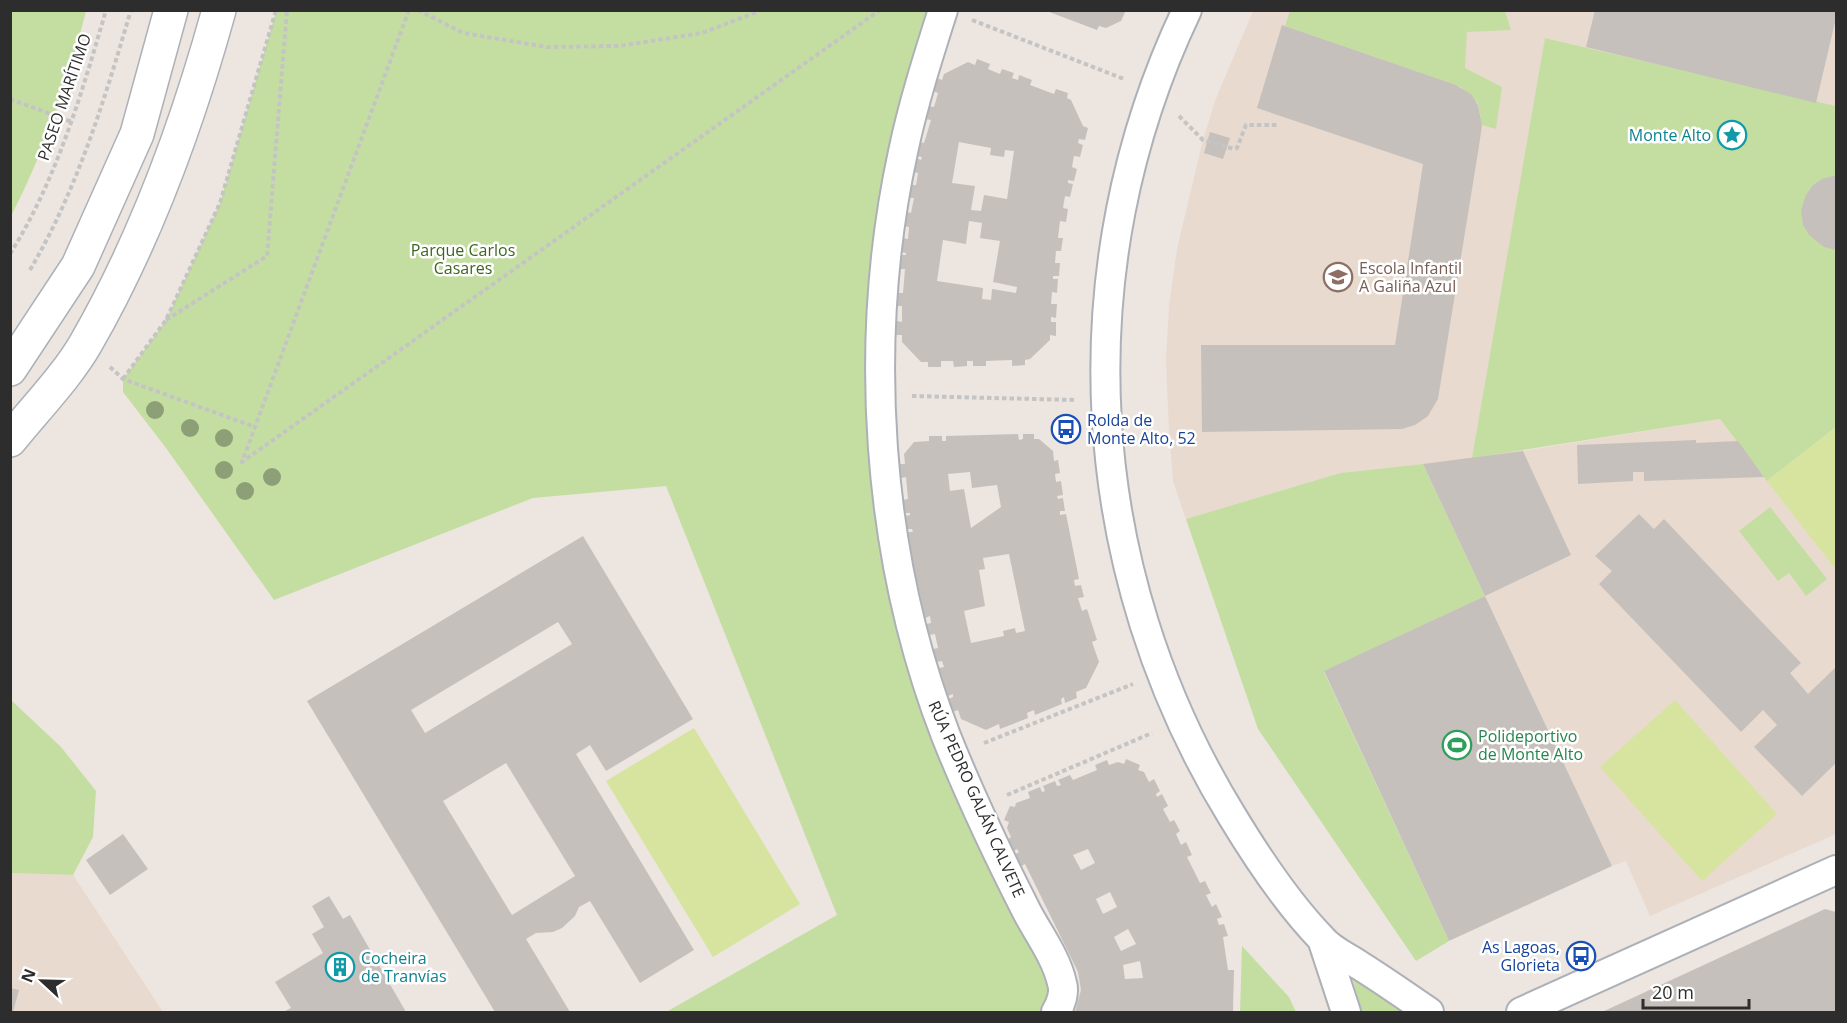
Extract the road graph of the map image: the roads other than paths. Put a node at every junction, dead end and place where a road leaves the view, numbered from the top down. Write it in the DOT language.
graph roads {
  1 [pos="171,10"];
  2 [pos="219,10"];
  3 [pos="1187,10"];
  4 [pos="955,15"];
  5 [pos="10,369"];
  6 [pos="10,440"];
  7 [pos="1836,870"];
  8 [pos="1323,942"];
  9 [pos="1056,1012"];
  10 [pos="1346,1012"];
  11 [pos="1429,1012"];
  12 [pos="1521,1012"];
  1 -- 5 [label="main road"];
  2 -- 6 [label="main road"];
  3 -- 8 [label="street"];
  4 -- 9 [label="street, RÚA PEDRO GALÁN CALVETE"];
  7 -- 12 [label="street"];
  8 -- 10 [label="street"];
  8 -- 11 [label="street"];
}
